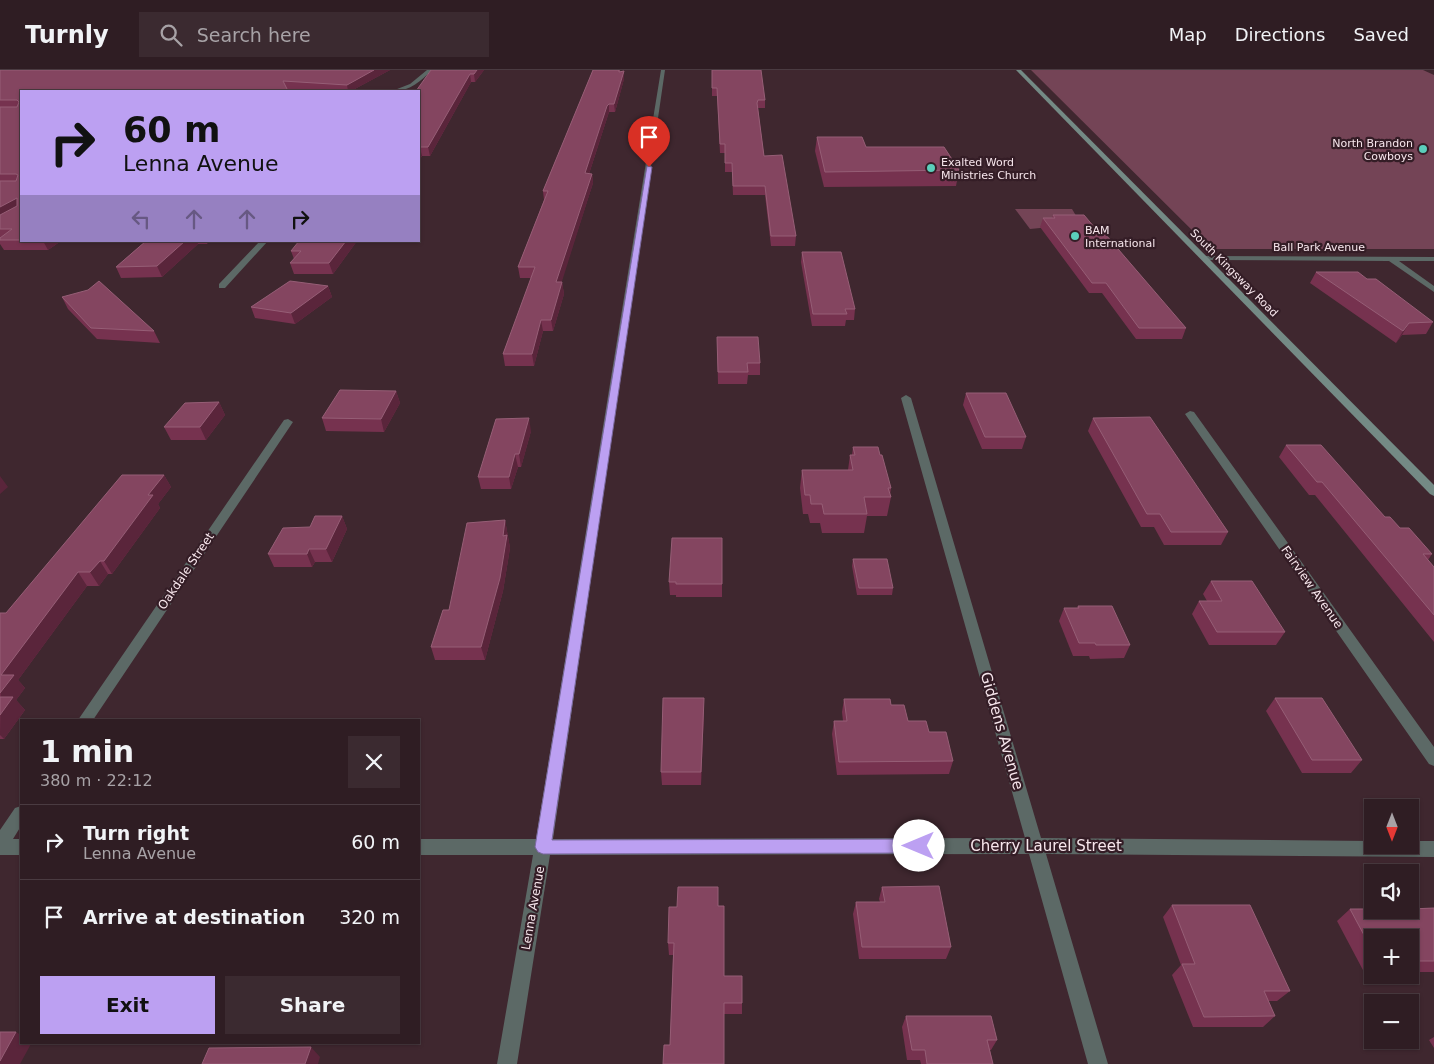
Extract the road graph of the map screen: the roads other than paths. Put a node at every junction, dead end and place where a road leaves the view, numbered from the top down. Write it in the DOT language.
graph roads {
  1 [pos="430,70"];
  2 [pos="664,70"];
  3 [pos="1018,70"];
  4 [pos="398,90"];
  5 [pos="263,242"];
  6 [pos="1204,258"];
  7 [pos="1391,259"];
  8 [pos="1434,259"];
  9 [pos="222,286"];
  10 [pos="1434,290"];
  11 [pos="906,398"];
  12 [pos="1190,414"];
  13 [pos="288,422"];
  14 [pos="1434,492"];
  15 [pos="86,719"];
  16 [pos="1434,759"];
  17 [pos="20,815"];
  18 [pos="0,846"];
  19 [pos="1034,846"];
  20 [pos="20,847"];
  21 [pos="420,847"];
  22 [pos="543,847"];
  23 [pos="1434,849"];
  24 [pos="506,1064"];
  25 [pos="1098,1064"];
  1 -- 4 [label="street"];
  2 -- 22 [label="street, Lenna Avenue"];
  3 -- 6 [label="street, South Kingsway Road"];
  5 -- 9 [label="street"];
  6 -- 7 [label="street, Ball Park Avenue"];
  6 -- 14 [label="street, South Kingsway Road"];
  7 -- 8 [label="street, Ball Park Avenue"];
  7 -- 10 [label="street"];
  11 -- 19 [label="street, Giddens Avenue"];
  12 -- 16 [label="street, Fairview Avenue"];
  13 -- 15 [label="street, Oakdale Street"];
  17 -- 18 [label="street"];
  18 -- 20 [label="street"];
  19 -- 22 [label="street, Cherry Laurel Street"];
  19 -- 23 [label="street, Cherry Laurel Street"];
  19 -- 25 [label="street, Giddens Avenue"];
  21 -- 22 [label="street, Cherry Laurel Street"];
  22 -- 24 [label="street, Lenna Avenue"];
}
